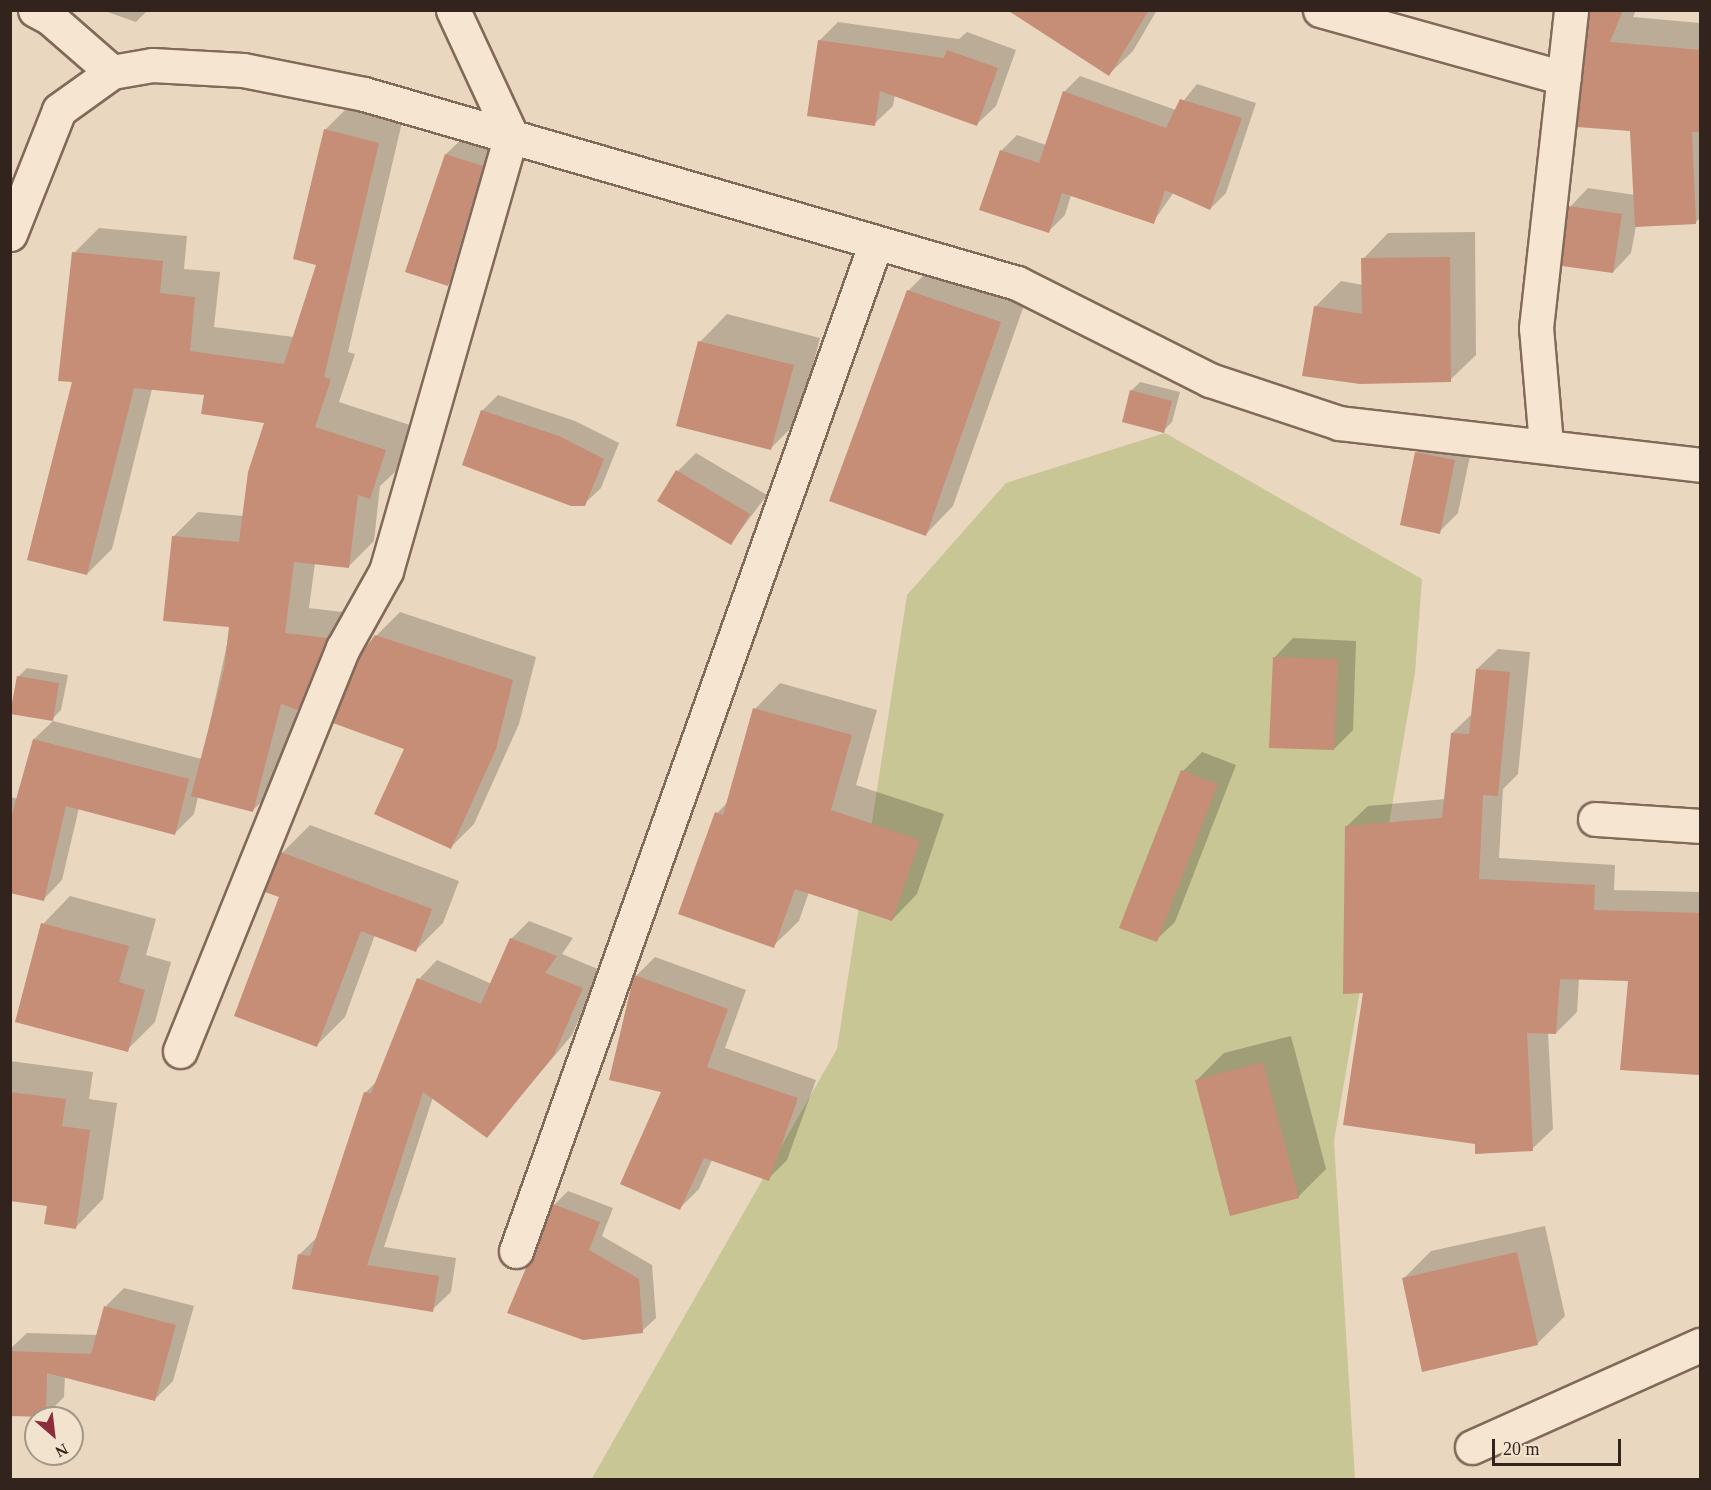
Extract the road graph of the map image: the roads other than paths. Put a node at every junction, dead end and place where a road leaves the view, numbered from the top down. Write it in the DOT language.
graph roads {
  1 [pos="34,10"];
  2 [pos="453,10"];
  3 [pos="1320,10"];
  4 [pos="1571,10"];
  5 [pos="112,72"];
  6 [pos="1564,78"];
  7 [pos="511,135"];
  8 [pos="10,234"];
  9 [pos="876,242"];
  10 [pos="1546,444"];
  11 [pos="1701,465"];
  12 [pos="1595,819"];
  13 [pos="1701,826"];
  14 [pos="180,1051"];
  15 [pos="516,1251"];
  16 [pos="1701,1345"];
  17 [pos="1472,1447"];
  1 -- 5 [label="street"];
  2 -- 7 [label="street"];
  3 -- 6 [label="street"];
  4 -- 6 [label="street"];
  5 -- 7 [label="street"];
  5 -- 8 [label="street"];
  6 -- 10 [label="street"];
  7 -- 9 [label="street"];
  7 -- 14 [label="street"];
  9 -- 10 [label="street"];
  9 -- 15 [label="street"];
  10 -- 11 [label="street"];
  12 -- 13 [label="street"];
  16 -- 17 [label="street"];
}
